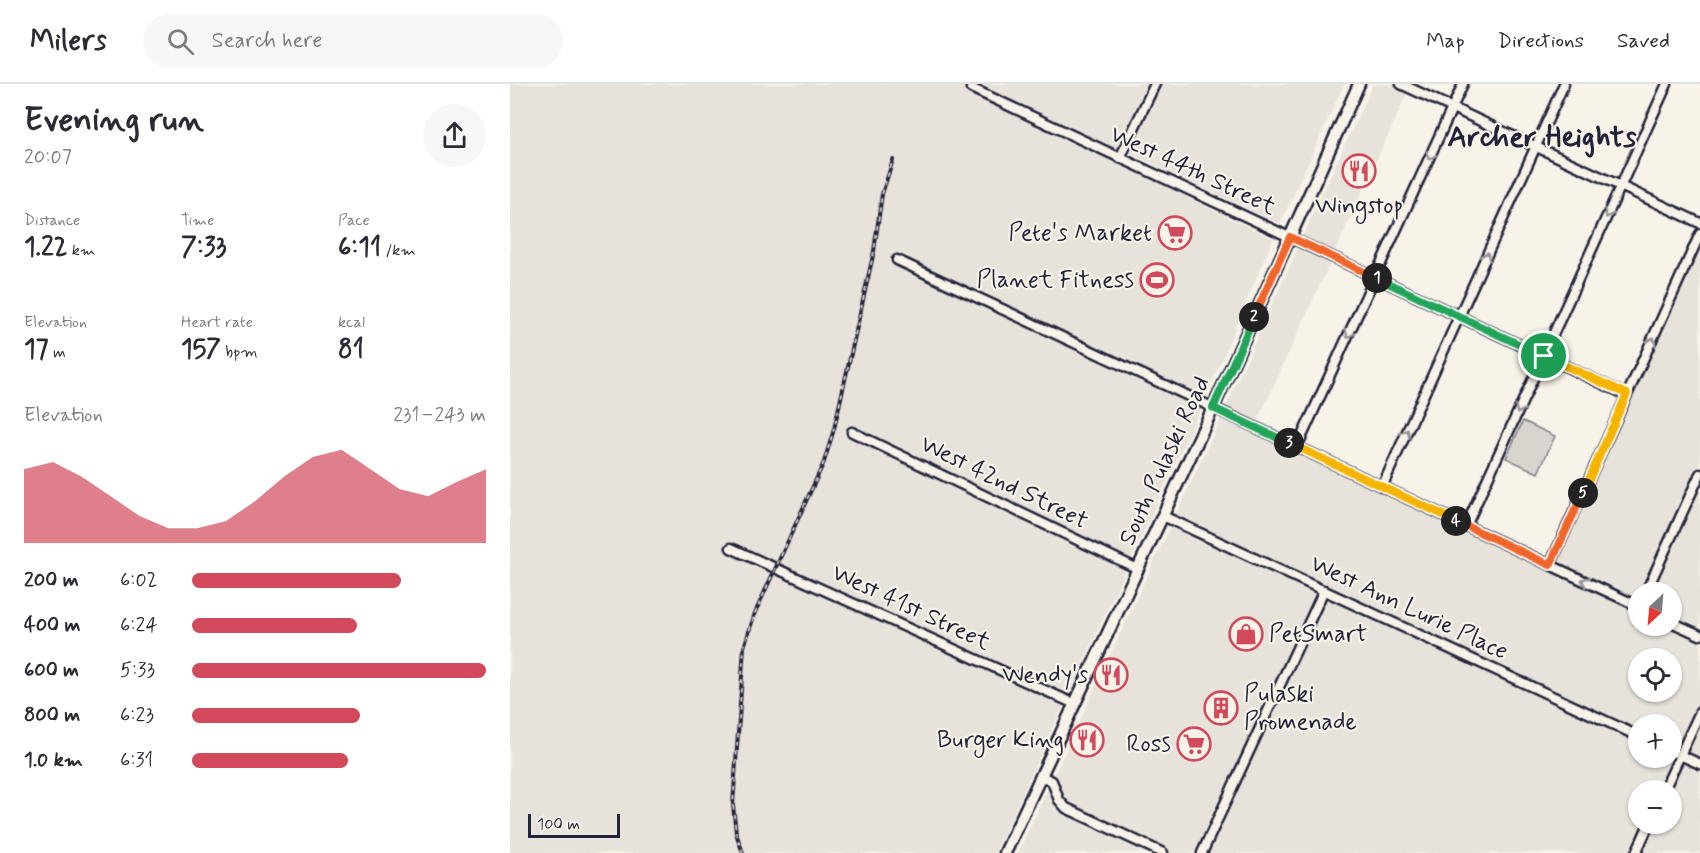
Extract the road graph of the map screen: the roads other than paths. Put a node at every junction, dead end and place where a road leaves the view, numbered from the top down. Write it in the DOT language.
graph roads {
  1 [pos="1155,84"];
  2 [pos="1359,84"];
  3 [pos="1401,84"];
  4 [pos="1463,84"];
  5 [pos="1564,84"];
  6 [pos="1667,84"];
  7 [pos="971,88"];
  8 [pos="1452,108"];
  9 [pos="1536,147"];
  10 [pos="1120,158"];
  11 [pos="1621,186"];
  12 [pos="1700,223"];
  13 [pos="1700,234"];
  14 [pos="1290,237"];
  15 [pos="897,260"];
  16 [pos="1375,277"];
  17 [pos="1459,316"];
  18 [pos="1544,356"];
  19 [pos="1627,394"];
  20 [pos="1213,408"];
  21 [pos="852,432"];
  22 [pos="1297,447"];
  23 [pos="1700,474"];
  24 [pos="1382,487"];
  25 [pos="1163,516"];
  26 [pos="1466,526"];
  27 [pos="731,548"];
  28 [pos="1550,565"];
  29 [pos="1138,568"];
  30 [pos="1651,582"];
  31 [pos="1324,590"];
  32 [pos="1628,601"];
  33 [pos="1682,627"];
  34 [pos="1700,635"];
  35 [pos="1075,705"];
  36 [pos="1700,712"];
  37 [pos="1628,731"];
  38 [pos="1682,751"];
  39 [pos="1682,756"];
  40 [pos="1700,764"];
  41 [pos="1041,776"];
  42 [pos="1645,834"];
  43 [pos="1005,853"];
  44 [pos="1163,853"];
  45 [pos="1202,853"];
  46 [pos="1636,853"];
  1 -- 10 [label="street"];
  2 -- 14 [label="main road, South Pulaski Road"];
  3 -- 8 [label="street"];
  4 -- 8 [label="street"];
  5 -- 9 [label="street"];
  6 -- 11 [label="street"];
  7 -- 10 [label="street, West 44th Street"];
  8 -- 9 [label="street"];
  8 -- 16 [label="street, one-way"];
  9 -- 11 [label="street"];
  17 -- 9 [label="street, one-way"];
  10 -- 14 [label="street, West 44th Street"];
  11 -- 12 [label="street"];
  11 -- 18 [label="street, one-way"];
  19 -- 13 [label="street, one-way"];
  14 -- 16 [label="street, West 44th Street"];
  14 -- 20 [label="main road, South Pulaski Road"];
  15 -- 20 [label="street"];
  16 -- 17 [label="street, West 44th Street"];
  16 -- 22 [label="street, one-way"];
  17 -- 18 [label="street, West 44th Street"];
  24 -- 17 [label="street, one-way"];
  18 -- 19 [label="street, West 44th Street"];
  18 -- 26 [label="street, one-way"];
  19 -- 28 [label="street"];
  20 -- 22 [label="street"];
  20 -- 25 [label="main road, South Pulaski Road"];
  21 -- 29 [label="street, West 42nd Street"];
  22 -- 24 [label="street"];
  23 -- 30 [label="street"];
  24 -- 26 [label="street"];
  25 -- 29 [label="main road, South Pulaski Road"];
  25 -- 31 [label="street, West Ann Lurie Place"];
  26 -- 28 [label="street"];
  27 -- 35 [label="street, West 41st Street"];
  32 -- 28 [label="street, one-way"];
  29 -- 35 [label="main road, South Pulaski Road"];
  31 -- 37 [label="street, West Ann Lurie Place"];
  31 -- 45 [label="street"];
  33 -- 34 [label="street"];
  35 -- 41 [label="main road, South Pulaski Road"];
  36 -- 38 [label="street"];
  39 -- 40 [label="street"];
  41 -- 43 [label="main road, South Pulaski Road"];
  41 -- 44 [label="street"];
  42 -- 46 [label="street"];
}
